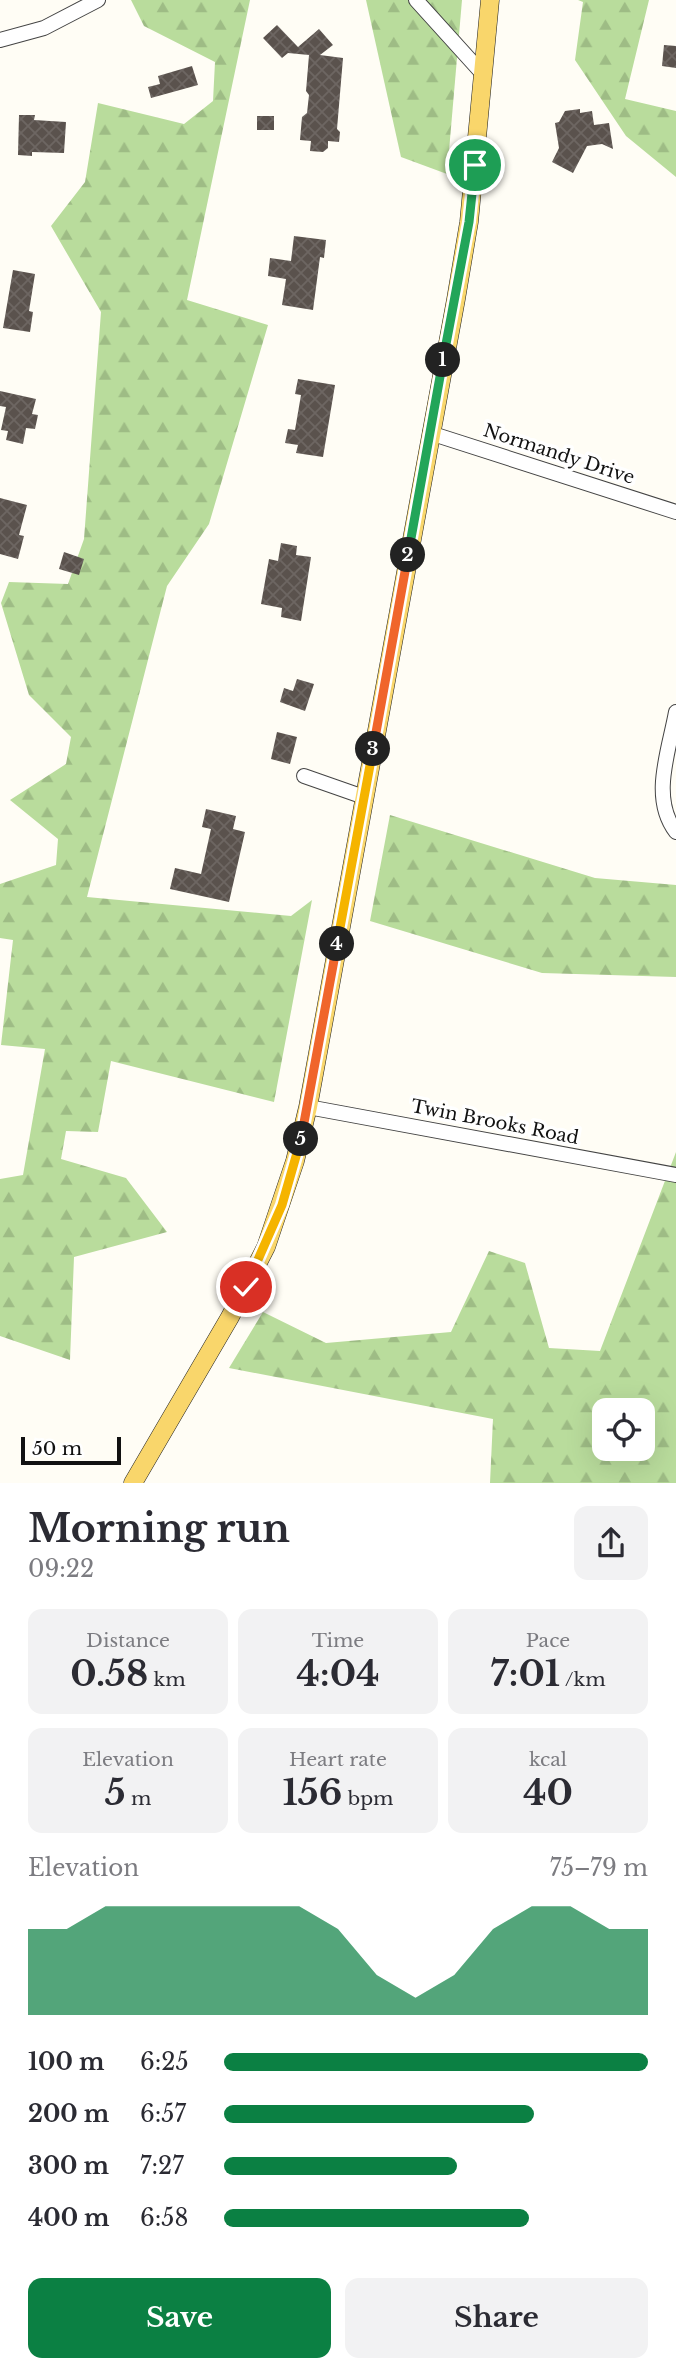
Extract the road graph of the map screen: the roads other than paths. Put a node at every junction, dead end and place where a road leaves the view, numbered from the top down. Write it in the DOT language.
graph roads {
  1 [pos="99,0"];
  2 [pos="416,0"];
  3 [pos="490,0"];
  4 [pos="0,40"];
  5 [pos="482,74"];
  6 [pos="430,433"];
  7 [pos="676,512"];
  8 [pos="676,712"];
  9 [pos="304,776"];
  10 [pos="364,797"];
  11 [pos="676,832"];
  12 [pos="308,1107"];
  13 [pos="676,1175"];
  14 [pos="133,1483"];
  1 -- 4 [label="street"];
  2 -- 5 [label="street"];
  3 -- 5 [label="main road"];
  5 -- 6 [label="main road"];
  6 -- 7 [label="street, Normandy Drive"];
  6 -- 10 [label="main road"];
  8 -- 11 [label="street"];
  9 -- 10 [label="street"];
  10 -- 12 [label="main road"];
  12 -- 13 [label="street, Twin Brooks Road"];
  12 -- 14 [label="main road"];
}
